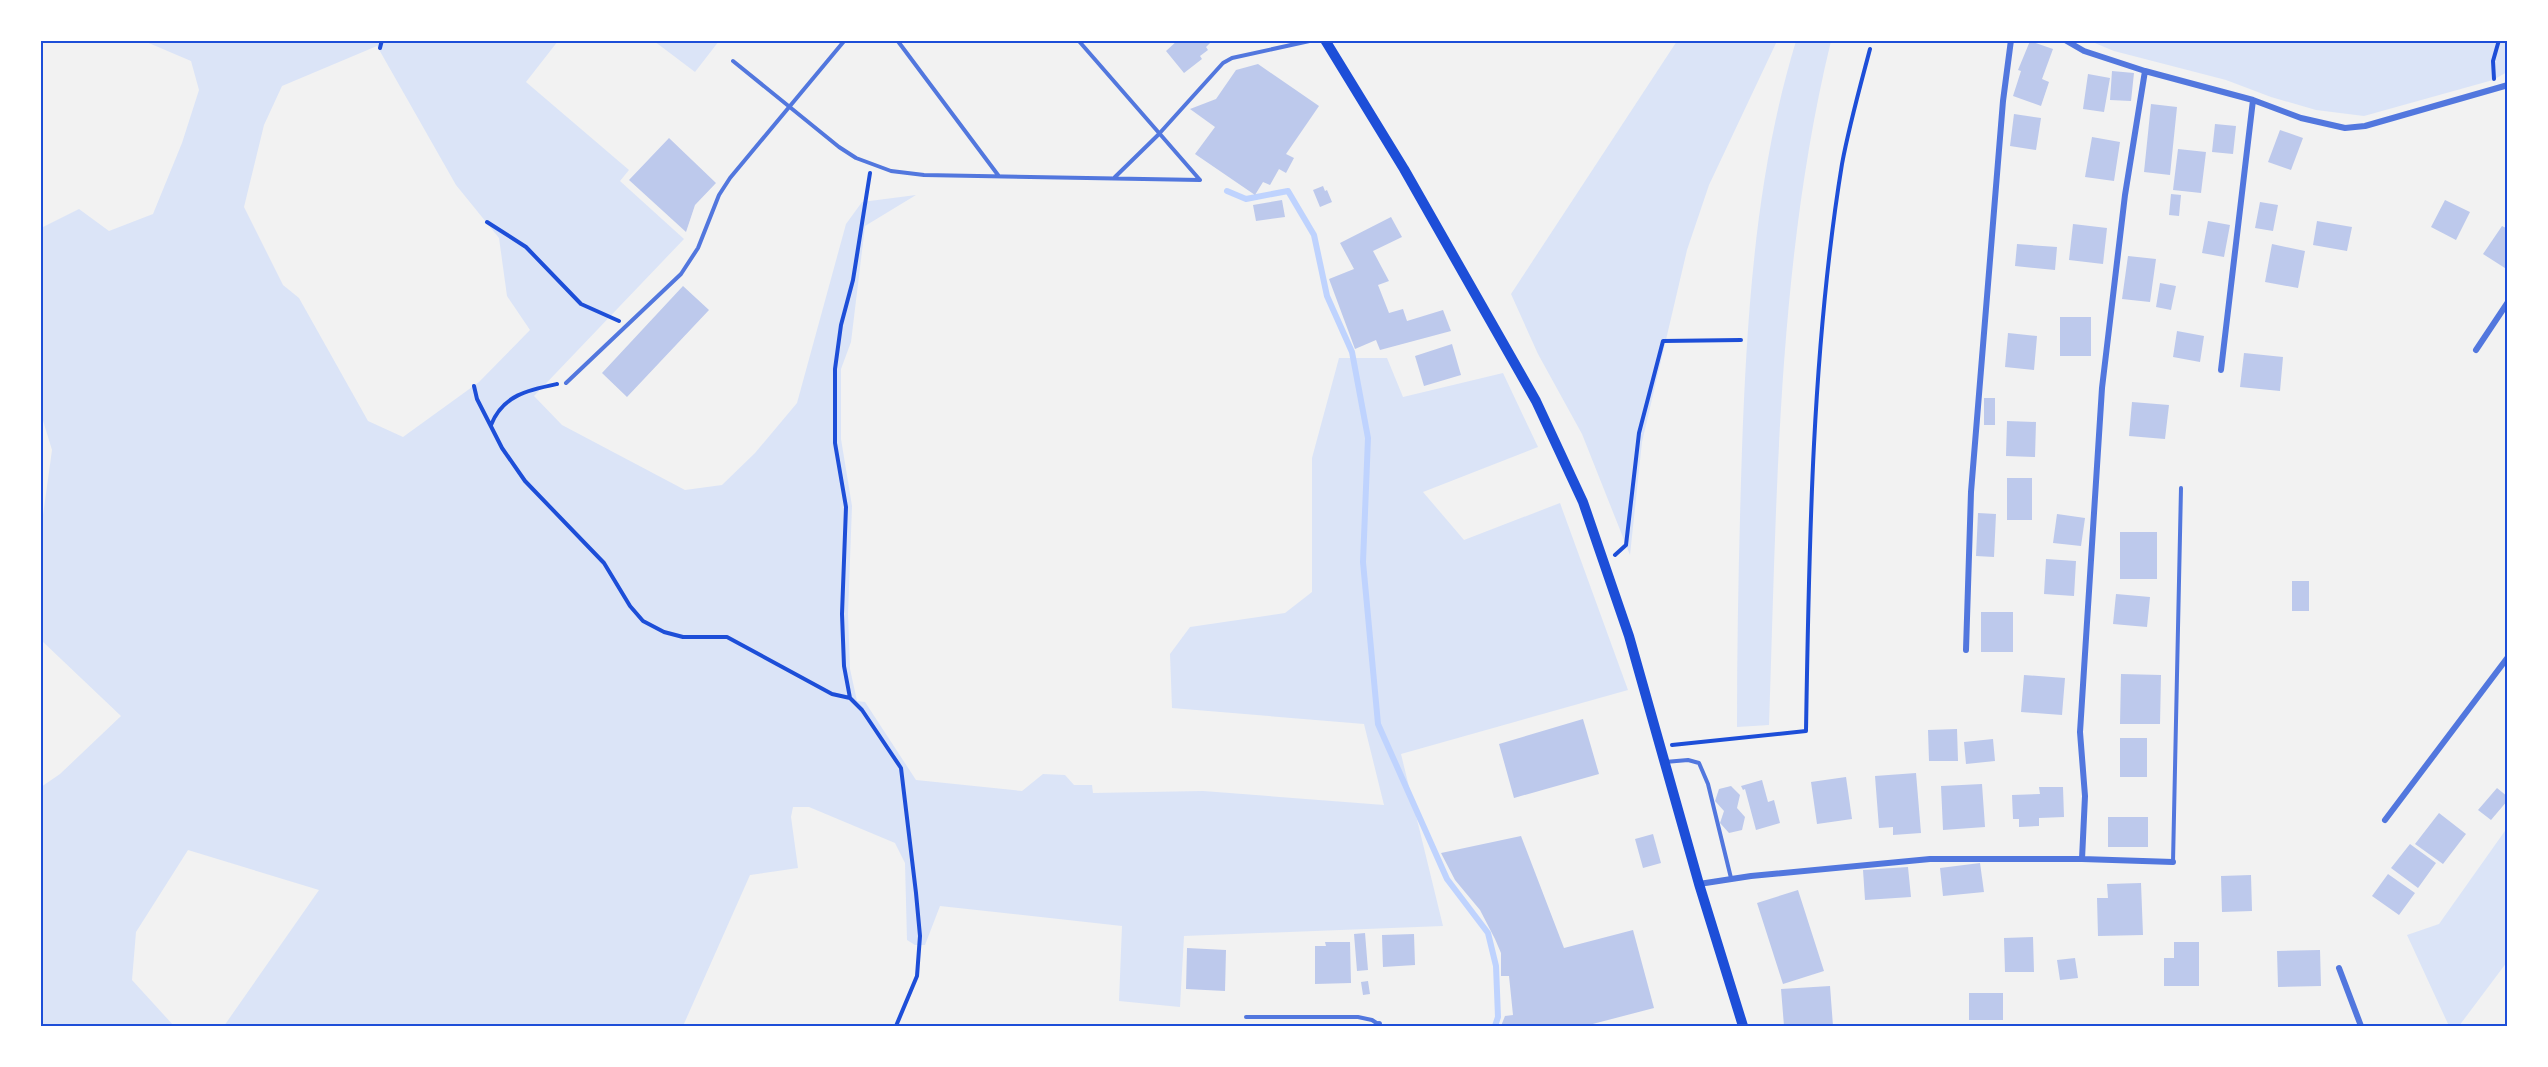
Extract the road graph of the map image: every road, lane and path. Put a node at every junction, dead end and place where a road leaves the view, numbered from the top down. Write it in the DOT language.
graph roads {
  1 [pos="382,40"];
  2 [pos="845,40"];
  3 [pos="897,40"];
  4 [pos="1078,40"];
  5 [pos="1314,40"];
  6 [pos="1325,40"];
  7 [pos="2011,40"];
  8 [pos="2065,40"];
  9 [pos="2499,40"];
  10 [pos="380,48"];
  11 [pos="1869,49"];
  12 [pos="733,61"];
  13 [pos="2145,71"];
  14 [pos="2508,85"];
  15 [pos="2495,89"];
  16 [pos="2253,100"];
  17 [pos="789,107"];
  18 [pos="1158,135"];
  19 [pos="871,165"];
  20 [pos="998,176"];
  21 [pos="1115,178"];
  22 [pos="487,222"];
  23 [pos="2508,302"];
  24 [pos="628,324"];
  25 [pos="1741,340"];
  26 [pos="2476,350"];
  27 [pos="2221,370"];
  28 [pos="566,383"];
  29 [pos="474,386"];
  30 [pos="491,426"];
  31 [pos="2181,488"];
  32 [pos="1604,561"];
  33 [pos="1966,650"];
  34 [pos="2508,657"];
  35 [pos="850,698"];
  36 [pos="1659,746"];
  37 [pos="1664,762"];
  38 [pos="2385,820"];
  39 [pos="2082,859"];
  40 [pos="2173,862"];
  41 [pos="1731,879"];
  42 [pos="1699,884"];
  43 [pos="2339,968"];
  44 [pos="1246,1017"];
  45 [pos="1379,1025"];
  46 [pos="896,1026"];
  47 [pos="1743,1026"];
  48 [pos="2361,1026"];
  1 -- 10 [label="path"];
  2 -- 17 [label="lane"];
  3 -- 20 [label="lane"];
  4 -- 18 [label="lane"];
  5 -- 18 [label="lane"];
  6 -- 32 [label="main road"];
  7 -- 33 [label="street"];
  8 -- 13 [label="street"];
  9 -- 15 [label="path"];
  11 -- 36 [label="path"];
  12 -- 17 [label="lane"];
  13 -- 16 [label="street"];
  13 -- 39 [label="street"];
  14 -- 15 [label="street"];
  15 -- 16 [label="street"];
  16 -- 27 [label="street"];
  17 -- 19 [label="lane"];
  17 -- 24 [label="lane"];
  18 -- 21 [label="lane"];
  18 -- 21 [label="lane"];
  19 -- 20 [label="lane"];
  19 -- 35 [label="path"];
  20 -- 21 [label="lane"];
  22 -- 24 [label="path"];
  23 -- 26 [label="street"];
  24 -- 28 [label="lane"];
  25 -- 32 [label="path"];
  28 -- 30 [label="path"];
  29 -- 30 [label="path"];
  30 -- 35 [label="path"];
  31 -- 40 [label="lane"];
  32 -- 36 [label="main road"];
  34 -- 38 [label="street"];
  35 -- 46 [label="path"];
  36 -- 37 [label="main road"];
  37 -- 41 [label="lane"];
  37 -- 42 [label="main road"];
  39 -- 40 [label="street"];
  39 -- 41 [label="street"];
  41 -- 42 [label="street"];
  42 -- 47 [label="main road"];
  43 -- 48 [label="street"];
  44 -- 45 [label="lane"];
}
